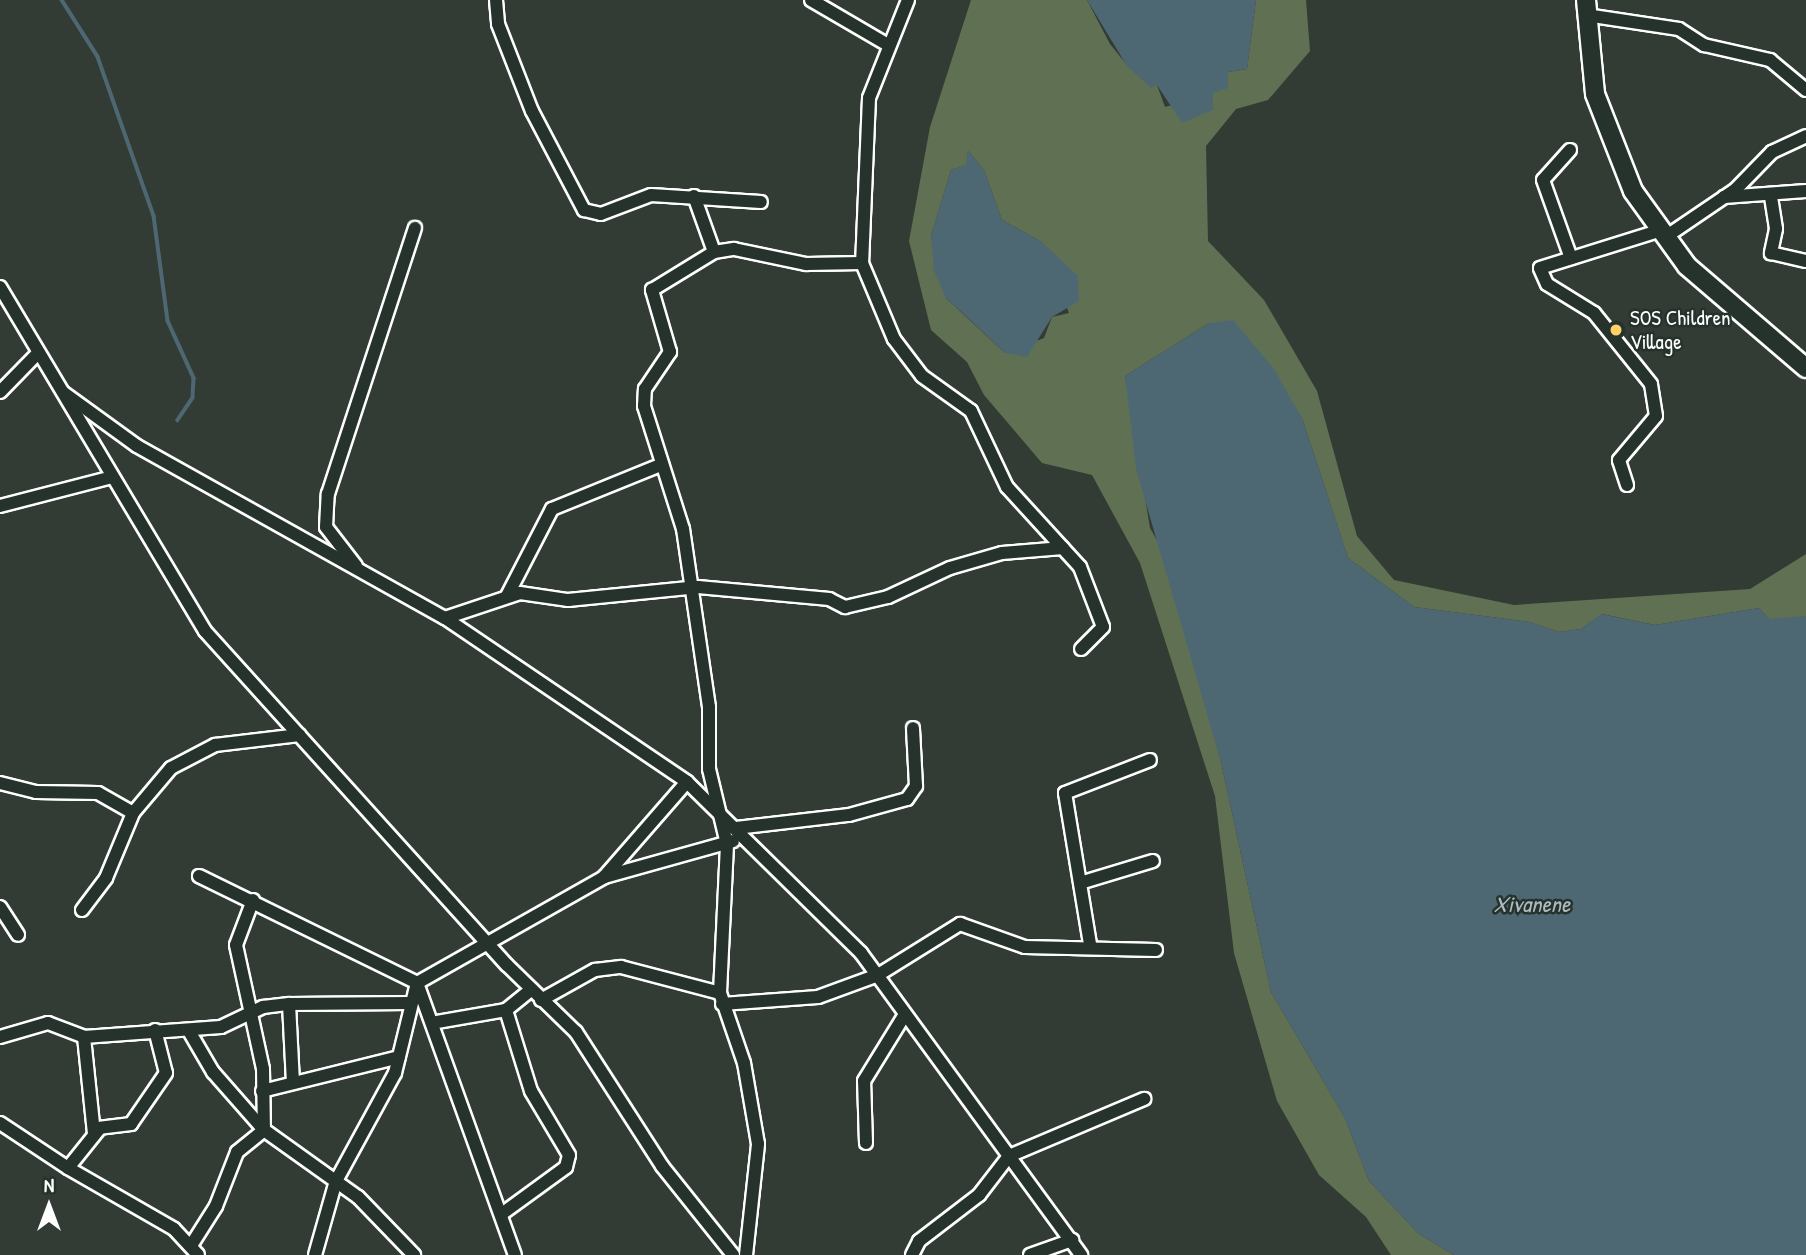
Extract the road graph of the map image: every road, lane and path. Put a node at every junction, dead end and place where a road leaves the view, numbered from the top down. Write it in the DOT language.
graph roads {
  1 [pos="496,0"];
  2 [pos="811,0"];
  3 [pos="908,0"];
  4 [pos="1586,8"];
  5 [pos="888,45"];
  6 [pos="1806,90"];
  7 [pos="1806,136"];
  8 [pos="1570,150"];
  9 [pos="1806,191"];
  10 [pos="694,196"];
  11 [pos="1724,197"];
  12 [pos="1771,197"];
  13 [pos="761,202"];
  14 [pos="415,228"];
  15 [pos="1661,234"];
  16 [pos="714,252"];
  17 [pos="1571,258"];
  18 [pos="1806,261"];
  19 [pos="862,263"];
  20 [pos="0,287"];
  21 [pos="38,354"];
  22 [pos="1806,368"];
  23 [pos="0,392"];
  24 [pos="64,393"];
  25 [pos="658,466"];
  26 [pos="112,477"];
  27 [pos="1627,485"];
  28 [pos="0,506"];
  29 [pos="1063,548"];
  30 [pos="358,569"];
  31 [pos="688,589"];
  32 [pos="507,596"];
  33 [pos="445,618"];
  34 [pos="1081,649"];
  35 [pos="913,728"];
  36 [pos="299,735"];
  37 [pos="1150,760"];
  38 [pos="687,782"];
  39 [pos="0,783"];
  40 [pos="133,813"];
  41 [pos="722,815"];
  42 [pos="740,831"];
  43 [pos="727,844"];
  44 [pos="1153,861"];
  45 [pos="199,876"];
  46 [pos="604,877"];
  47 [pos="1080,883"];
  48 [pos="253,900"];
  49 [pos="0,907"];
  50 [pos="82,910"];
  51 [pos="18,934"];
  52 [pos="487,944"];
  53 [pos="1090,944"];
  54 [pos="1156,950"];
  55 [pos="878,975"];
  56 [pos="417,983"];
  57 [pos="532,989"];
  58 [pos="721,998"];
  59 [pos="541,1000"];
  60 [pos="409,1003"];
  61 [pos="289,1004"];
  62 [pos="506,1010"];
  63 [pos="246,1014"];
  64 [pos="904,1016"];
  65 [pos="436,1022"];
  66 [pos="155,1030"];
  67 [pos="190,1031"];
  68 [pos="0,1037"];
  69 [pos="84,1037"];
  70 [pos="399,1057"];
  71 [pos="293,1082"];
  72 [pos="262,1091"];
  73 [pos="1144,1099"];
  74 [pos="0,1123"];
  75 [pos="264,1130"];
  76 [pos="94,1133"];
  77 [pos="866,1143"];
  78 [pos="1009,1156"];
  79 [pos="68,1168"];
  80 [pos="336,1181"];
  81 [pos="503,1213"];
  82 [pos="1072,1240"];
  83 [pos="195,1250"];
  84 [pos="315,1255"];
  85 [pos="414,1255"];
  86 [pos="515,1255"];
  87 [pos="733,1255"];
  88 [pos="746,1255"];
  89 [pos="912,1255"];
  90 [pos="1030,1255"];
  91 [pos="1081,1255"];
  1 -- 10 [label="street"];
  2 -- 5 [label="street"];
  3 -- 5 [label="street"];
  4 -- 6 [label="street"];
  4 -- 15 [label="main road"];
  5 -- 19 [label="street"];
  7 -- 11 [label="street"];
  8 -- 17 [label="street"];
  9 -- 12 [label="street"];
  10 -- 13 [label="street"];
  10 -- 16 [label="street"];
  11 -- 12 [label="street"];
  11 -- 15 [label="street"];
  12 -- 18 [label="street"];
  14 -- 30 [label="street"];
  15 -- 17 [label="street"];
  15 -- 22 [label="main road"];
  16 -- 19 [label="street"];
  16 -- 25 [label="street"];
  17 -- 27 [label="street"];
  19 -- 29 [label="street"];
  20 -- 21 [label="street"];
  21 -- 23 [label="street"];
  21 -- 24 [label="street"];
  24 -- 26 [label="street"];
  24 -- 30 [label="street"];
  25 -- 31 [label="street"];
  25 -- 32 [label="street"];
  26 -- 28 [label="street"];
  26 -- 36 [label="street"];
  29 -- 31 [label="street"];
  29 -- 34 [label="street"];
  30 -- 33 [label="street"];
  31 -- 32 [label="street"];
  31 -- 41 [label="street"];
  32 -- 33 [label="street"];
  33 -- 38 [label="street"];
  35 -- 42 [label="street"];
  36 -- 40 [label="street"];
  36 -- 52 [label="street"];
  37 -- 47 [label="street"];
  38 -- 41 [label="street"];
  38 -- 46 [label="street"];
  39 -- 40 [label="street"];
  40 -- 50 [label="street"];
  41 -- 42 [label="street"];
  41 -- 43 [label="street"];
  42 -- 43 [label="street"];
  42 -- 55 [label="street"];
  43 -- 46 [label="street"];
  43 -- 58 [label="street"];
  44 -- 47 [label="street"];
  45 -- 48 [label="street"];
  46 -- 52 [label="street"];
  47 -- 53 [label="street"];
  48 -- 56 [label="street"];
  48 -- 63 [label="street"];
  49 -- 51 [label="street"];
  52 -- 56 [label="street"];
  52 -- 57 [label="street"];
  53 -- 54 [label="street"];
  53 -- 55 [label="street"];
  55 -- 58 [label="street"];
  55 -- 64 [label="street"];
  56 -- 60 [label="street"];
  56 -- 65 [label="street"];
  57 -- 59 [label="street"];
  57 -- 62 [label="street"];
  58 -- 59 [label="street"];
  58 -- 88 [label="street"];
  59 -- 87 [label="street"];
  60 -- 61 [label="street"];
  60 -- 70 [label="street"];
  61 -- 63 [label="street"];
  61 -- 71 [label="street"];
  62 -- 65 [label="street"];
  62 -- 81 [label="street"];
  63 -- 67 [label="street"];
  63 -- 72 [label="street"];
  64 -- 77 [label="street"];
  64 -- 78 [label="street"];
  65 -- 81 [label="street"];
  66 -- 67 [label="street"];
  66 -- 69 [label="street"];
  66 -- 76 [label="street"];
  67 -- 75 [label="street"];
  68 -- 69 [label="street"];
  69 -- 76 [label="street"];
  70 -- 71 [label="street"];
  70 -- 80 [label="street"];
  71 -- 72 [label="street"];
  72 -- 75 [label="street"];
  73 -- 78 [label="street"];
  74 -- 79 [label="street"];
  75 -- 80 [label="street"];
  75 -- 83 [label="street"];
  76 -- 79 [label="street"];
  78 -- 82 [label="street"];
  78 -- 89 [label="street"];
  79 -- 83 [label="street"];
  80 -- 84 [label="street"];
  80 -- 85 [label="street"];
  81 -- 86 [label="street"];
  82 -- 90 [label="street"];
  82 -- 91 [label="street"];
}
